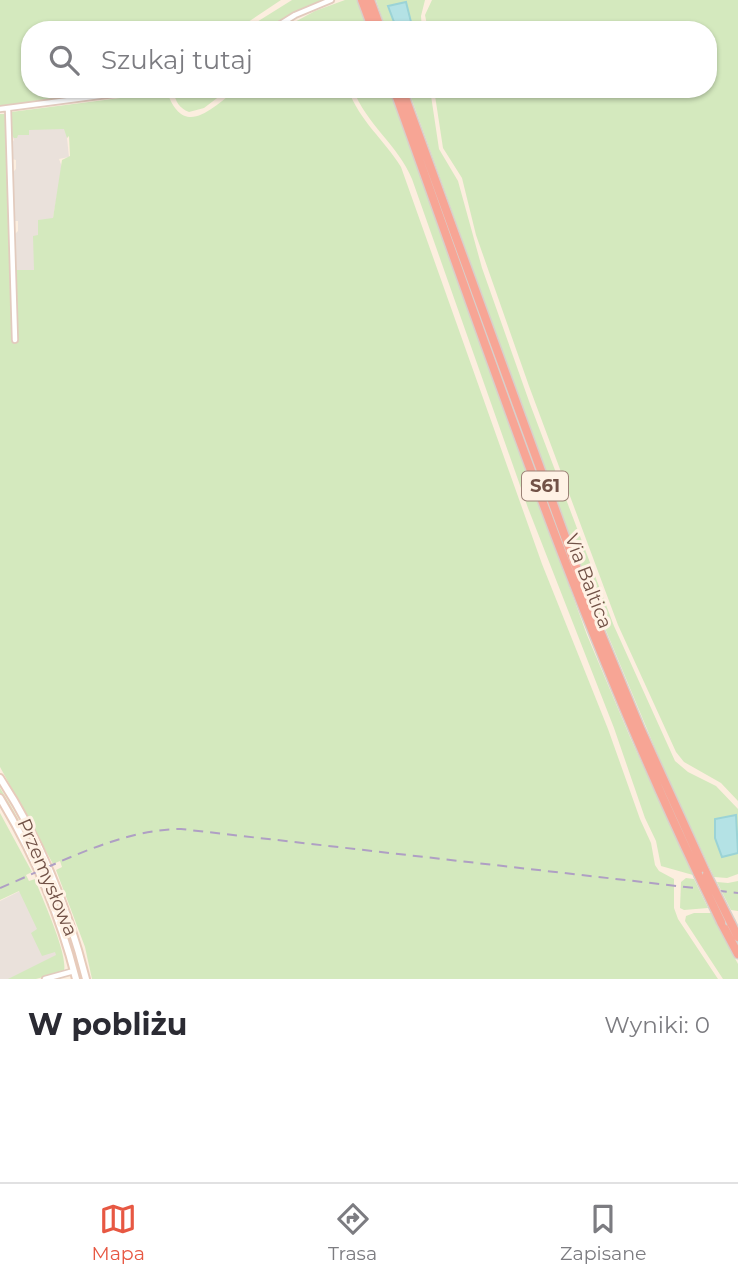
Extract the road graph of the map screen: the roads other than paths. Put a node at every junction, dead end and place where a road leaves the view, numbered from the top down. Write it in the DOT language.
graph roads {
  1 [pos="331,0"];
  2 [pos="362,0"];
  3 [pos="370,0"];
  4 [pos="285,21"];
  5 [pos="370,21"];
  6 [pos="378,21"];
  7 [pos="84,98"];
  8 [pos="397,98"];
  9 [pos="405,98"];
  10 [pos="8,108"];
  11 [pos="0,109"];
  12 [pos="15,340"];
  13 [pos="0,778"];
  14 [pos="0,798"];
  15 [pos="702,874"];
  16 [pos="726,922"];
  17 [pos="738,936"];
  18 [pos="738,954"];
  19 [pos="75,975"];
  20 [pos="45,979"];
  21 [pos="86,979"];
  1 -- 4 [label="street"];
  2 -- 5 [label="highway"];
  3 -- 6 [label="highway"];
  7 -- 10 [label="street"];
  8 -- 15 [label="highway, Via Baltica / S61"];
  9 -- 15 [label="highway, Via Baltica / S61"];
  10 -- 11 [label="street"];
  10 -- 12 [label="street"];
  13 -- 21 [label="main road, Przemysłowa"];
  14 -- 19 [label="main road, Przemysłowa"];
  15 -- 16 [label="highway, Via Baltica / S61, bridge"];
  16 -- 17 [label="highway, Via Baltica / S61"];
  16 -- 18 [label="highway, Via Baltica / S61"];
  19 -- 20 [label="street"];
}
